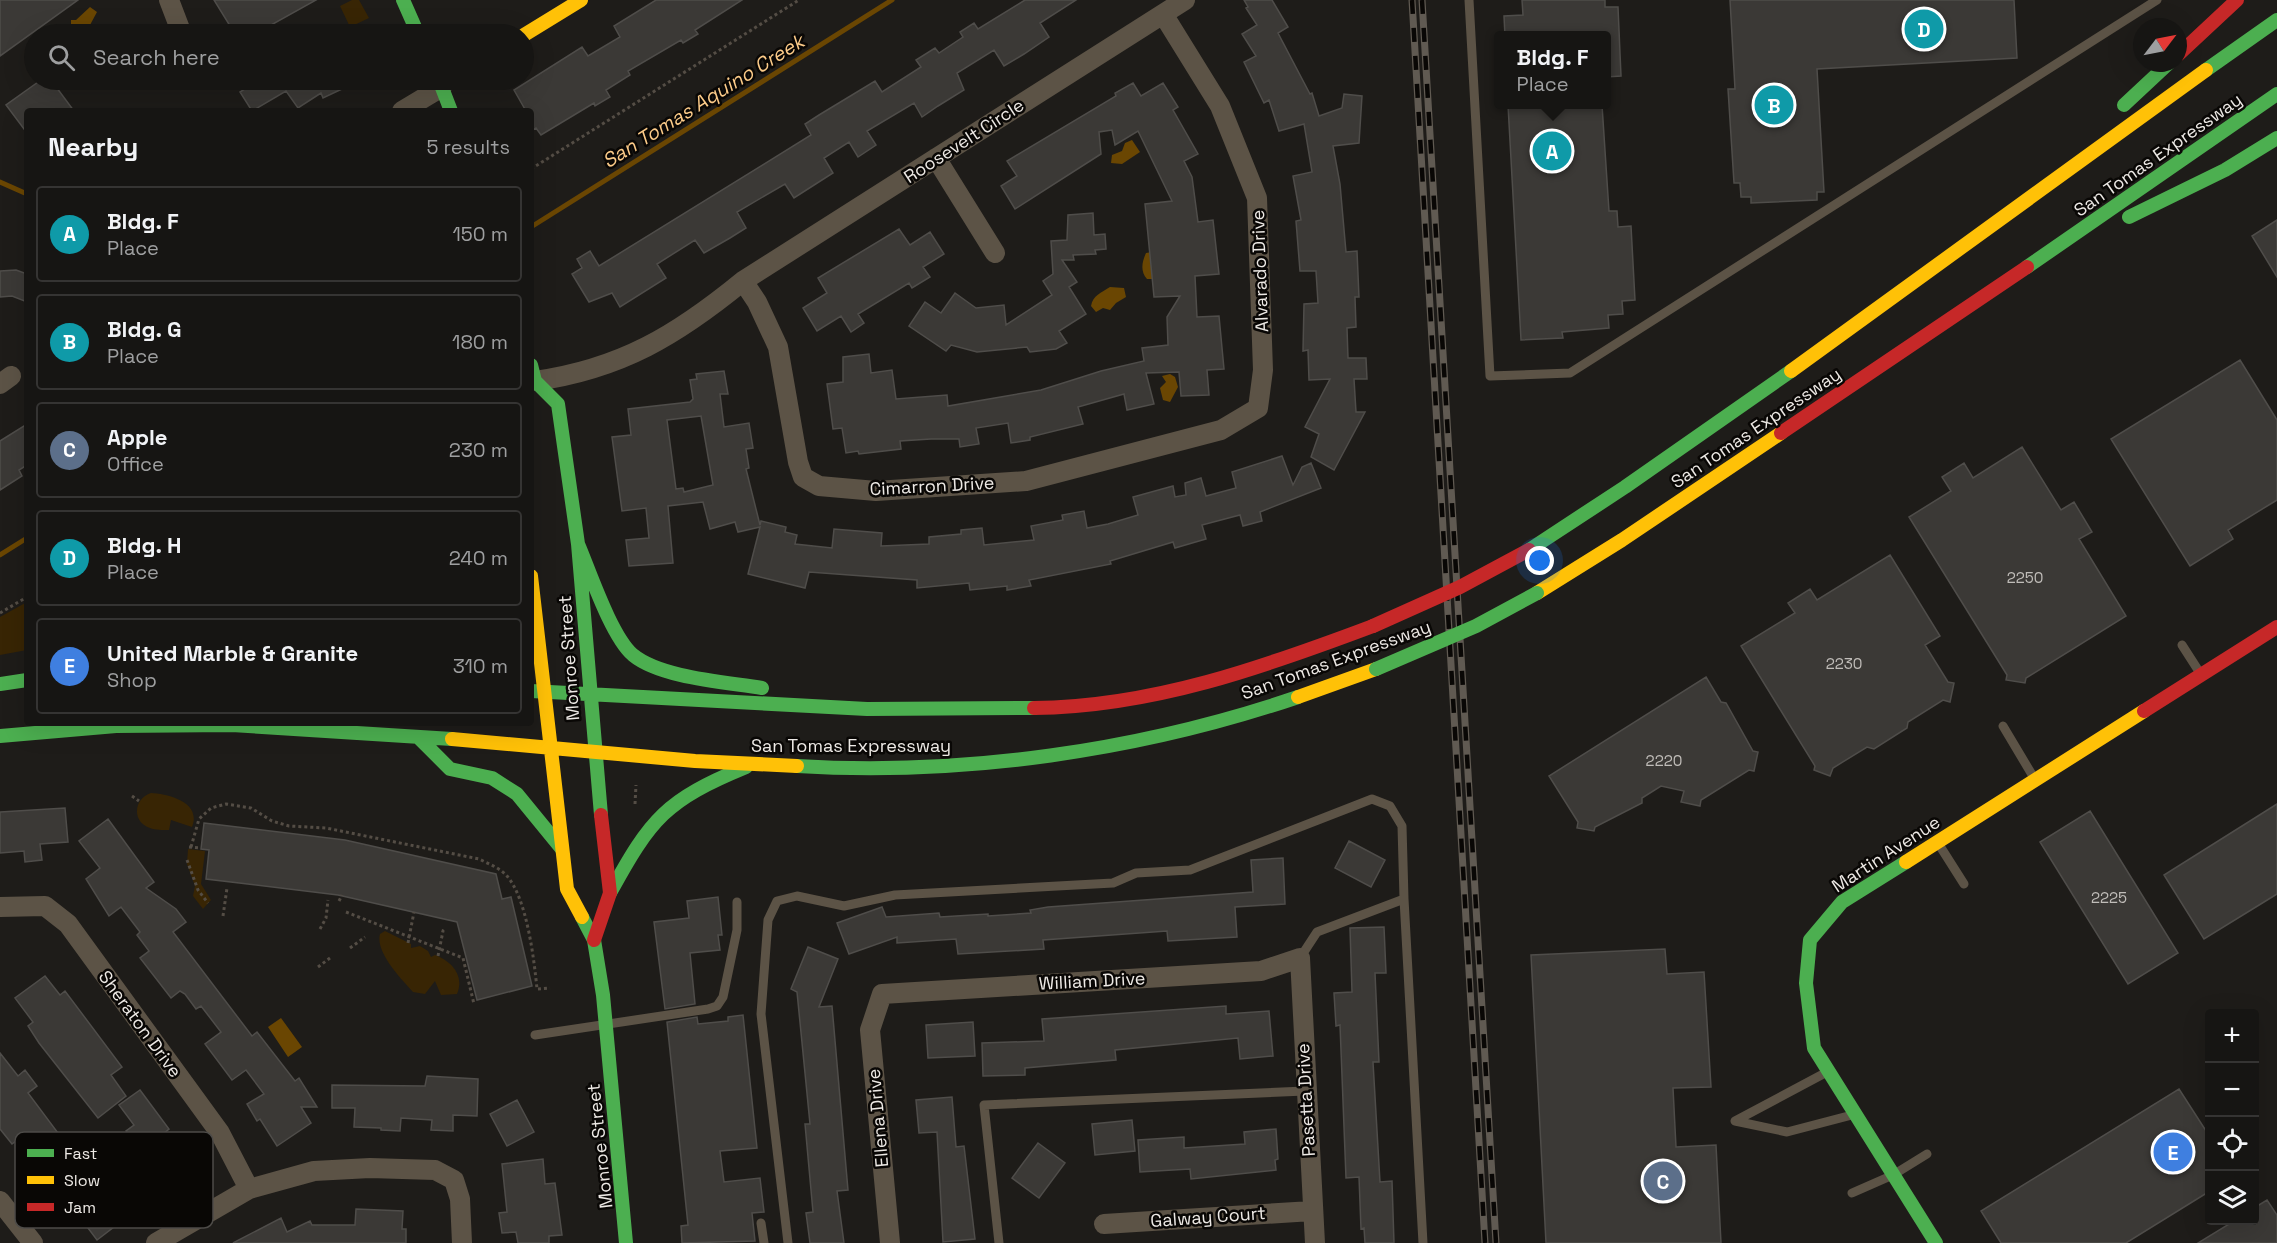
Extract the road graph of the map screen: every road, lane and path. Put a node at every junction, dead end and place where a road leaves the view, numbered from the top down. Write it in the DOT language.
graph roads {
  1 [pos="169,0"];
  2 [pos="403,0"];
  3 [pos="581,0"];
  4 [pos="799,0"];
  5 [pos="1185,0"];
  6 [pos="1469,0"];
  7 [pos="2157,0"];
  8 [pos="2237,0"];
  9 [pos="1163,14"];
  10 [pos="2277,20"];
  11 [pos="178,24"];
  12 [pos="414,24"];
  13 [pos="534,29"];
  14 [pos="2187,47"];
  15 [pos="2159,72"];
  16 [pos="433,90"];
  17 [pos="447,90"];
  18 [pos="2277,94"];
  19 [pos="406,108"];
  20 [pos="450,108"];
  21 [pos="2110,118"];
  22 [pos="2093,134"];
  23 [pos="2277,138"];
  24 [pos="936,158"];
  25 [pos="534,167"];
  26 [pos="2000,220"];
  27 [pos="995,253"];
  28 [pos="2030,265"];
  29 [pos="743,281"];
  30 [pos="534,379"];
  31 [pos="534,381"];
  32 [pos="1258,408"];
  33 [pos="578,544"];
  34 [pos="24,599"];
  35 [pos="0,613"];
  36 [pos="2277,627"];
  37 [pos="534,634"];
  38 [pos="2182,645"];
  39 [pos="2202,675"];
  40 [pos="24,680"];
  41 [pos="0,684"];
  42 [pos="537,692"];
  43 [pos="590,695"];
  44 [pos="867,709"];
  45 [pos="71,726"];
  46 [pos="244,726"];
  47 [pos="2003,726"];
  48 [pos="0,736"];
  49 [pos="418,737"];
  50 [pos="550,747"];
  51 [pos="594,752"];
  52 [pos="753,764"];
  53 [pos="2035,780"];
  54 [pos="629,789"];
  55 [pos="132,796"];
  56 [pos="139,801"];
  57 [pos="635,806"];
  58 [pos="1938,842"];
  59 [pos="201,848"];
  60 [pos="562,849"];
  61 [pos="187,860"];
  62 [pos="1964,884"];
  63 [pos="227,888"];
  64 [pos="610,893"];
  65 [pos="342,895"];
  66 [pos="1404,899"];
  67 [pos="328,900"];
  68 [pos="339,902"];
  69 [pos="737,902"];
  70 [pos="208,903"];
  71 [pos="0,907"];
  72 [pos="346,912"];
  73 [pos="414,912"];
  74 [pos="223,916"];
  75 [pos="320,929"];
  76 [pos="440,930"];
  77 [pos="409,936"];
  78 [pos="365,937"];
  79 [pos="594,940"];
  80 [pos="408,943"];
  81 [pos="350,948"];
  82 [pos="440,948"];
  83 [pos="438,956"];
  84 [pos="330,958"];
  85 [pos="1300,958"];
  86 [pos="318,966"];
  87 [pos="550,988"];
  88 [pos="882,994"];
  89 [pos="474,1004"];
  90 [pos="606,1025"];
  91 [pos="535,1035"];
  92 [pos="1829,1071"];
  93 [pos="1305,1091"];
  94 [pos="1856,1114"];
  95 [pos="1927,1154"];
  96 [pos="1893,1175"];
  97 [pos="249,1189"];
  98 [pos="1852,1193"];
  99 [pos="0,1201"];
  100 [pos="213,1210"];
  101 [pos="1312,1211"];
  102 [pos="15,1220"];
  103 [pos="761,1223"];
  104 [pos="1104,1224"];
  105 [pos="21,1228"];
  106 [pos="182,1228"];
  107 [pos="33,1243"];
  108 [pos="156,1243"];
  109 [pos="462,1243"];
  110 [pos="626,1243"];
  111 [pos="764,1243"];
  112 [pos="788,1243"];
  113 [pos="890,1243"];
  114 [pos="999,1243"];
  115 [pos="1315,1243"];
  116 [pos="1423,1243"];
  117 [pos="1936,1243"];
  1 -- 11 [label="street"];
  2 -- 12 [label="main road"];
  3 -- 13 [label="main road"];
  4 -- 25 [label="path"];
  5 -- 9 [label="street, Roosevelt Circle"];
  6 -- 7 [label="lane"];
  8 -- 14 [label="main road"];
  9 -- 24 [label="street, Roosevelt Circle"];
  9 -- 32 [label="street, Alvarado Drive"];
  10 -- 26 [label="main road, San Tomas Expressway"];
  15 -- 21 [label="main road"];
  16 -- 19 [label="street"];
  17 -- 20 [label="main road"];
  18 -- 28 [label="main road, San Tomas Expressway"];
  22 -- 26 [label="main road"];
  23 -- 28 [label="main road"];
  24 -- 27 [label="street"];
  24 -- 29 [label="street, Roosevelt Circle"];
  26 -- 44 [label="main road, San Tomas Expressway, bridge"];
  28 -- 52 [label="main road, San Tomas Expressway, bridge"];
  29 -- 30 [label="street, Roosevelt Circle"];
  29 -- 32 [label="street, Cimarron Drive"];
  31 -- 33 [label="main road, Monroe Street"];
  33 -- 43 [label="main road, Monroe Street"];
  33 -- 44 [label="main road"];
  34 -- 35 [label="path"];
  36 -- 39 [label="main road, Martin Avenue"];
  37 -- 42 [label="main road, Monroe Street"];
  38 -- 39 [label="lane"];
  39 -- 53 [label="main road, Martin Avenue"];
  40 -- 41 [label="main road"];
  42 -- 43 [label="main road, San Tomas Expressway"];
  42 -- 50 [label="main road, Monroe Street"];
  43 -- 44 [label="main road, San Tomas Expressway"];
  43 -- 51 [label="main road, Monroe Street"];
  45 -- 48 [label="main road, San Tomas Expressway"];
  46 -- 49 [label="main road, San Tomas Expressway"];
  47 -- 53 [label="lane"];
  49 -- 50 [label="main road, San Tomas Expressway"];
  49 -- 60 [label="main road"];
  50 -- 51 [label="main road, San Tomas Expressway"];
  50 -- 60 [label="main road, Monroe Street"];
  51 -- 52 [label="main road, San Tomas Expressway"];
  51 -- 64 [label="main road, Monroe Street"];
  52 -- 64 [label="main road"];
  53 -- 58 [label="main road, Martin Avenue"];
  54 -- 57 [label="path"];
  55 -- 56 [label="path"];
  58 -- 62 [label="lane"];
  58 -- 92 [label="main road, Martin Avenue"];
  59 -- 87 [label="path"];
  60 -- 79 [label="main road, Monroe Street"];
  61 -- 70 [label="path"];
  63 -- 74 [label="path"];
  64 -- 79 [label="main road, Monroe Street"];
  65 -- 68 [label="path"];
  66 -- 85 [label="lane"];
  66 -- 112 [label="lane"];
  66 -- 116 [label="lane"];
  67 -- 75 [label="path"];
  69 -- 90 [label="lane"];
  71 -- 97 [label="street, Sheraton Drive"];
  72 -- 77 [label="path"];
  73 -- 77 [label="path"];
  76 -- 82 [label="path"];
  77 -- 80 [label="path"];
  77 -- 82 [label="path"];
  78 -- 81 [label="path"];
  79 -- 90 [label="main road, Monroe Street"];
  82 -- 83 [label="path"];
  82 -- 89 [label="path"];
  84 -- 86 [label="path"];
  85 -- 88 [label="street, William Drive"];
  85 -- 93 [label="street, Pasetta Drive"];
  88 -- 113 [label="street, Ellena Drive"];
  90 -- 91 [label="lane"];
  90 -- 110 [label="main road, Monroe Street"];
  92 -- 94 [label="main road, Martin Avenue"];
  92 -- 94 [label="lane"];
  93 -- 101 [label="street, Pasetta Drive"];
  93 -- 114 [label="lane"];
  94 -- 96 [label="main road, Martin Avenue"];
  95 -- 96 [label="lane"];
  96 -- 98 [label="lane"];
  96 -- 117 [label="main road, Martin Avenue"];
  97 -- 100 [label="street"];
  97 -- 109 [label="street"];
  99 -- 102 [label="street"];
  101 -- 104 [label="street, Galway Court"];
  101 -- 115 [label="street, Pasetta Drive"];
  103 -- 111 [label="lane"];
  105 -- 107 [label="street"];
  106 -- 108 [label="street"];
}
